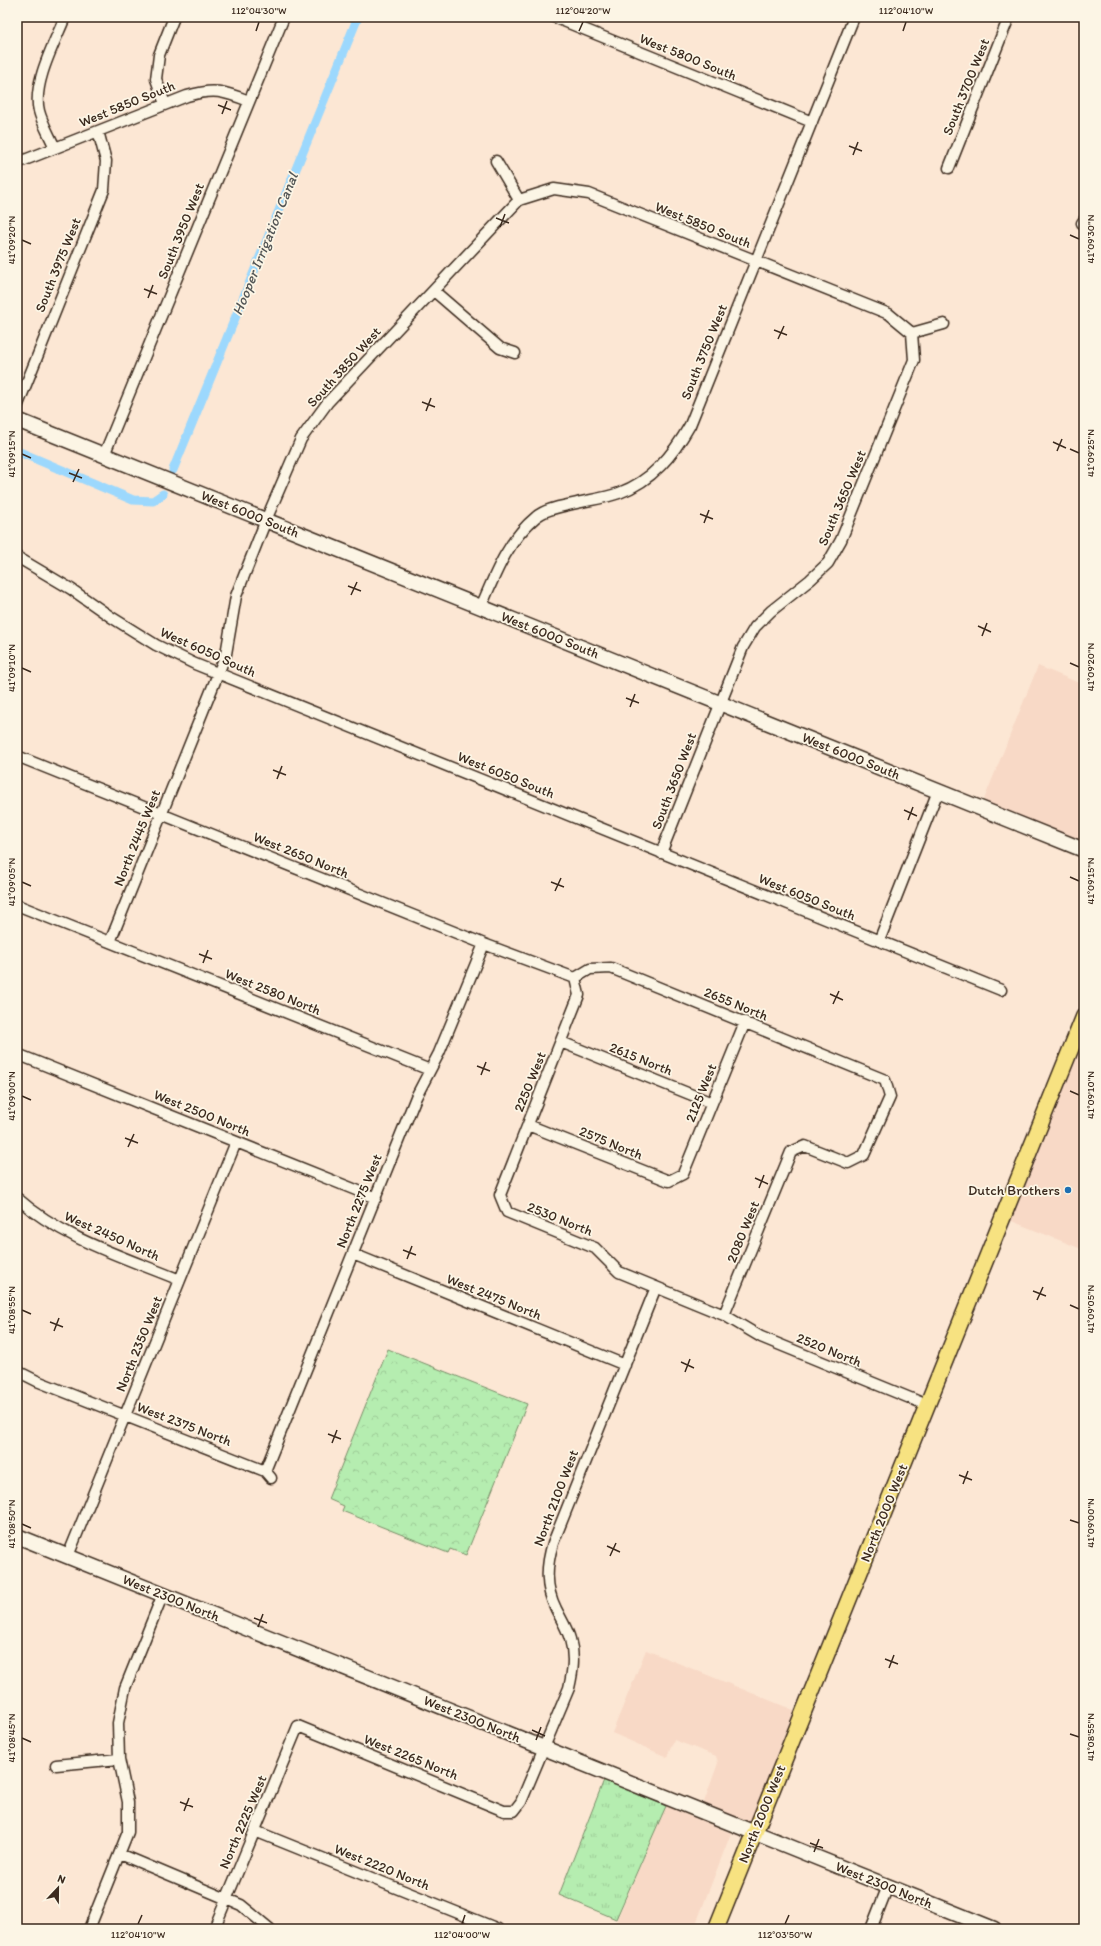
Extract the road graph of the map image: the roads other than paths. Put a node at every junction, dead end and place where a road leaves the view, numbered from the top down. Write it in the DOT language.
graph roads {
  1 [pos="65,17"];
  2 [pos="174,17"];
  3 [pos="284,17"];
  4 [pos="554,17"];
  5 [pos="854,17"];
  6 [pos="1009,17"];
  7 [pos="249,101"];
  8 [pos="165,104"];
  9 [pos="812,122"];
  10 [pos="98,131"];
  11 [pos="55,148"];
  12 [pos="496,161"];
  13 [pos="17,163"];
  14 [pos="949,168"];
  15 [pos="519,200"];
  16 [pos="756,262"];
  17 [pos="434,291"];
  18 [pos="944,324"];
  19 [pos="912,333"];
  20 [pos="515,353"];
  21 [pos="17,408"];
  22 [pos="17,420"];
  23 [pos="104,455"];
  24 [pos="266,520"];
  25 [pos="17,557"];
  26 [pos="481,606"];
  27 [pos="218,674"];
  28 [pos="720,703"];
  29 [pos="190,746"];
  30 [pos="17,756"];
  31 [pos="938,791"];
  32 [pos="162,814"];
  33 [pos="1084,850"];
  34 [pos="661,853"];
  35 [pos="17,905"];
  36 [pos="879,941"];
  37 [pos="110,942"];
  38 [pos="484,944"];
  39 [pos="575,978"];
  40 [pos="1000,990"];
  41 [pos="1084,1016"];
  42 [pos="744,1022"];
  43 [pos="561,1042"];
  44 [pos="17,1054"];
  45 [pos="430,1070"];
  46 [pos="712,1103"];
  47 [pos="528,1125"];
  48 [pos="236,1142"];
  49 [pos="805,1146"];
  50 [pos="682,1174"];
  51 [pos="500,1195"];
  52 [pos="17,1198"];
  53 [pos="376,1198"];
  54 [pos="353,1254"];
  55 [pos="180,1280"];
  56 [pos="656,1287"];
  57 [pos="724,1315"];
  58 [pos="625,1365"];
  59 [pos="17,1371"];
  60 [pos="927,1405"];
  61 [pos="125,1416"];
  62 [pos="268,1474"];
  63 [pos="17,1536"];
  64 [pos="68,1556"];
  65 [pos="163,1594"];
  66 [pos="298,1726"];
  67 [pos="543,1749"];
  68 [pos="119,1759"];
  69 [pos="56,1765"];
  70 [pos="514,1811"];
  71 [pos="255,1831"];
  72 [pos="754,1833"];
  73 [pos="120,1854"];
  74 [pos="888,1886"];
  75 [pos="227,1899"];
  76 [pos="89,1929"];
  77 [pos="214,1929"];
  78 [pos="270,1929"];
  79 [pos="498,1929"];
  80 [pos="716,1929"];
  81 [pos="871,1929"];
  82 [pos="994,1929"];
  1 -- 11 [label="street"];
  2 -- 8 [label="street"];
  3 -- 7 [label="street, South 3950 West"];
  4 -- 9 [label="street, West 5800 South"];
  5 -- 9 [label="street, South 3750 West"];
  6 -- 14 [label="street, South 3700 West"];
  7 -- 8 [label="street, West 5850 South"];
  7 -- 23 [label="street, South 3950 West"];
  8 -- 10 [label="street, West 5850 South"];
  9 -- 16 [label="street, South 3750 West"];
  10 -- 11 [label="street, West 5850 South"];
  10 -- 21 [label="street, South 3975 West"];
  11 -- 13 [label="street, West 5850 South"];
  12 -- 15 [label="street"];
  15 -- 16 [label="street, West 5850 South"];
  15 -- 17 [label="street, South 3850 West"];
  16 -- 19 [label="street, West 5850 South"];
  16 -- 26 [label="street, South 3750 West"];
  17 -- 20 [label="street"];
  17 -- 24 [label="street, South 3850 West"];
  18 -- 19 [label="street"];
  19 -- 28 [label="street, South 3650 West"];
  22 -- 23 [label="street, West 6000 South"];
  23 -- 24 [label="street, West 6000 South"];
  24 -- 26 [label="street, West 6000 South"];
  24 -- 27 [label="street, South 3850 West"];
  25 -- 27 [label="street, West 6050 South"];
  26 -- 28 [label="street, West 6000 South"];
  27 -- 29 [label="street, South 3850 West"];
  27 -- 34 [label="street, West 6050 South"];
  28 -- 31 [label="street, West 6000 South"];
  28 -- 34 [label="street, South 3650 West"];
  29 -- 32 [label="street, North 2445 West"];
  30 -- 32 [label="street, West 2650 North"];
  31 -- 33 [label="street, West 6000 South"];
  31 -- 36 [label="street"];
  32 -- 37 [label="street, North 2445 West"];
  32 -- 38 [label="street, West 2650 North"];
  34 -- 36 [label="street, West 6050 South"];
  35 -- 37 [label="street, West 2580 North"];
  36 -- 40 [label="street, West 6050 South"];
  37 -- 45 [label="street, West 2580 North"];
  38 -- 39 [label="street, West 2650 North"];
  38 -- 45 [label="street, North 2275 West"];
  39 -- 42 [label="street, 2655 North"];
  39 -- 43 [label="street, 2250 West"];
  41 -- 60 [label="main road, North 2000 West"];
  42 -- 46 [label="street, 2125 West"];
  42 -- 49 [label="street, 2655 North"];
  43 -- 46 [label="street, 2615 North"];
  43 -- 47 [label="street, 2250 West"];
  44 -- 48 [label="street, West 2500 North"];
  45 -- 53 [label="street, North 2275 West"];
  46 -- 50 [label="street, 2125 West"];
  47 -- 50 [label="street, 2575 North"];
  47 -- 51 [label="street, 2250 West"];
  48 -- 53 [label="street, West 2500 North"];
  48 -- 55 [label="street, North 2350 West"];
  49 -- 57 [label="street, 2080 West"];
  51 -- 56 [label="street, 2530 North"];
  52 -- 55 [label="street, West 2450 North"];
  53 -- 54 [label="street, North 2275 West"];
  54 -- 58 [label="street, West 2475 North"];
  54 -- 62 [label="street, North 2275 West"];
  55 -- 61 [label="street, North 2350 West"];
  56 -- 57 [label="street, 2530 North"];
  56 -- 58 [label="street, North 2100 West"];
  57 -- 60 [label="street, 2520 North"];
  58 -- 67 [label="street, North 2100 West"];
  59 -- 61 [label="street, West 2375 North"];
  60 -- 72 [label="main road, North 2000 West"];
  61 -- 62 [label="street, West 2375 North"];
  61 -- 64 [label="street, North 2350 West"];
  63 -- 64 [label="street, West 2300 North"];
  64 -- 65 [label="street, West 2300 North"];
  65 -- 67 [label="street, West 2300 North"];
  65 -- 68 [label="street"];
  66 -- 70 [label="street, West 2265 North"];
  66 -- 71 [label="street, North 2225 West"];
  67 -- 70 [label="street, North 2100 West"];
  67 -- 72 [label="street, West 2300 North"];
  68 -- 69 [label="street"];
  68 -- 73 [label="street"];
  71 -- 75 [label="street, North 2225 West"];
  71 -- 79 [label="street, West 2220 North"];
  72 -- 74 [label="street, West 2300 North"];
  72 -- 80 [label="main road, North 2000 West"];
  73 -- 75 [label="street"];
  73 -- 76 [label="street"];
  74 -- 81 [label="street"];
  74 -- 82 [label="street, West 2300 North"];
  75 -- 77 [label="street, North 2225 West"];
  75 -- 78 [label="street"];
}
